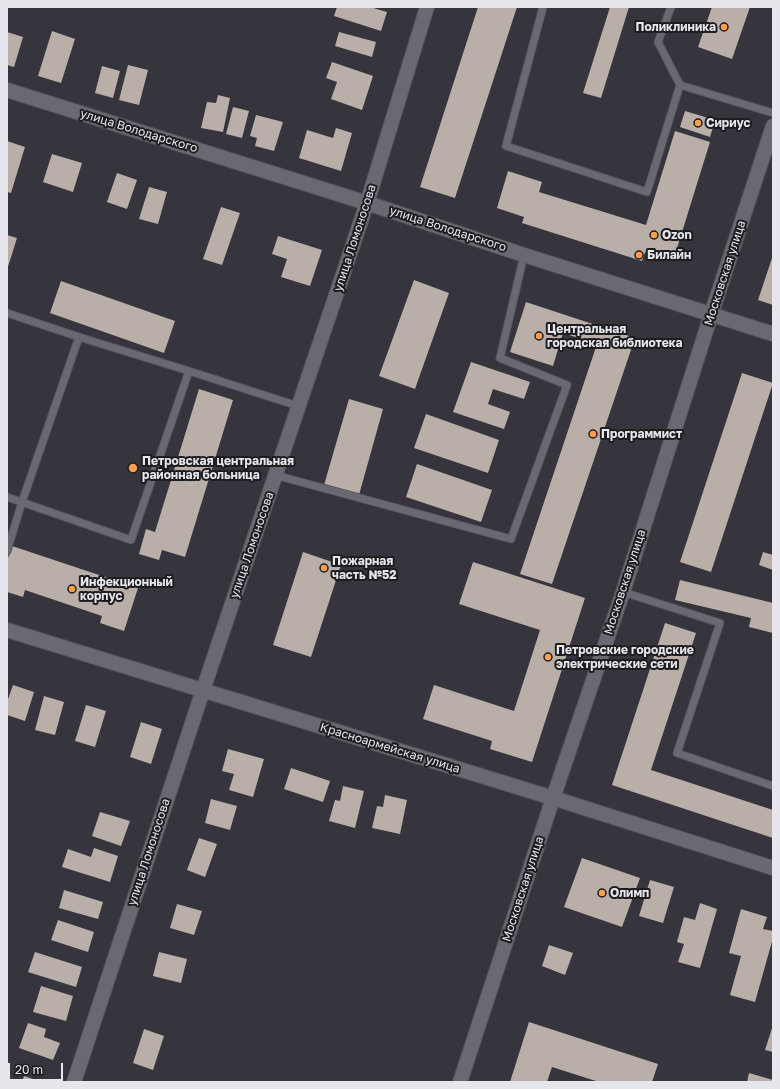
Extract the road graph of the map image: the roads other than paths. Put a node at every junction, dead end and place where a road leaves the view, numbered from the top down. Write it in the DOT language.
graph roads {
  1 [pos="427,7"];
  2 [pos="543,7"];
  3 [pos="671,7"];
  4 [pos="680,85"];
  5 [pos="7,90"];
  6 [pos="773,113"];
  7 [pos="773,126"];
  8 [pos="367,203"];
  9 [pos="524,255"];
  10 [pos="7,313"];
  11 [pos="711,315"];
  12 [pos="773,334"];
  13 [pos="79,337"];
  14 [pos="189,371"];
  15 [pos="298,406"];
  16 [pos="275,475"];
  17 [pos="7,497"];
  18 [pos="22,502"];
  19 [pos="7,551"];
  20 [pos="622,592"];
  21 [pos="7,630"];
  22 [pos="203,690"];
  23 [pos="773,786"];
  24 [pos="553,798"];
  25 [pos="773,868"];
  26 [pos="74,1082"];
  27 [pos="460,1082"];
  1 -- 8 [label="street, улица Ломоносова"];
  2 -- 4 [label="lane"];
  3 -- 4 [label="lane"];
  4 -- 6 [label="lane"];
  5 -- 8 [label="street, улица Володарского"];
  7 -- 11 [label="street, Московская улица"];
  8 -- 9 [label="street, улица Володарского"];
  8 -- 15 [label="street, улица Ломоносова"];
  9 -- 11 [label="street, улица Володарского"];
  9 -- 16 [label="lane"];
  10 -- 13 [label="lane"];
  11 -- 12 [label="street, улица Володарского"];
  11 -- 20 [label="street, Московская улица"];
  13 -- 14 [label="lane"];
  13 -- 18 [label="lane"];
  14 -- 15 [label="lane"];
  14 -- 18 [label="lane"];
  15 -- 16 [label="street, улица Ломоносова"];
  16 -- 22 [label="street, улица Ломоносова"];
  17 -- 18 [label="lane"];
  18 -- 19 [label="lane"];
  20 -- 23 [label="lane"];
  20 -- 24 [label="street, Московская улица"];
  21 -- 22 [label="street, Красноармейская улица"];
  22 -- 24 [label="street, Красноармейская улица"];
  22 -- 26 [label="street, улица Ломоносова"];
  24 -- 25 [label="street, Красноармейская улица"];
  24 -- 27 [label="street, Московская улица"];
}
